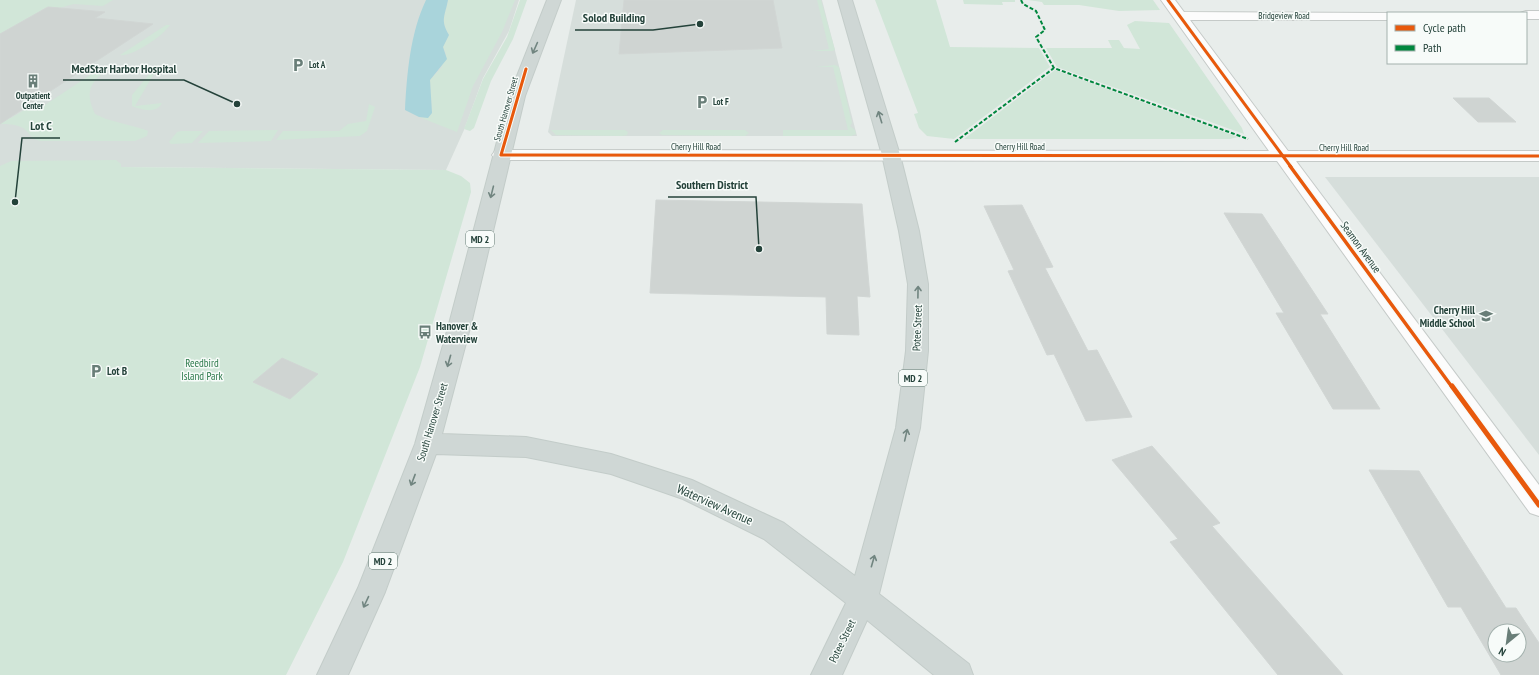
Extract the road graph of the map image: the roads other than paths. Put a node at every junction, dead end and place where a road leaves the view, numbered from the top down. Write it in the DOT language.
graph roads {
  1 [pos="554,0"];
  2 [pos="845,0"];
  3 [pos="1168,0"];
  4 [pos="1527,15"];
  5 [pos="1539,15"];
  6 [pos="1180,16"];
  7 [pos="1387,16"];
  8 [pos="501,154"];
  9 [pos="891,155"];
  10 [pos="1282,156"];
  11 [pos="1539,156"];
  12 [pos="427,444"];
  13 [pos="1539,505"];
  14 [pos="863,599"];
  15 [pos="332,675"];
  16 [pos="826,675"];
  17 [pos="958,675"];
  1 -- 8 [label="main road, South Hanover Street / MD 2, one-way"];
  9 -- 2 [label="main road, Potee Street / MD 2, one-way"];
  3 -- 6 [label="street, Seamon Avenue"];
  4 -- 5 [label="street"];
  6 -- 7 [label="street, Bridgeview Road"];
  6 -- 10 [label="street, Seamon Avenue"];
  8 -- 9 [label="street, Cherry Hill Road"];
  8 -- 12 [label="main road, South Hanover Street / MD 2, one-way"];
  9 -- 10 [label="street, Cherry Hill Road"];
  14 -- 9 [label="main road, Potee Street / MD 2, one-way"];
  10 -- 11 [label="street, Cherry Hill Road"];
  10 -- 13 [label="street, Seamon Avenue"];
  12 -- 14 [label="main road, Waterview Avenue"];
  12 -- 15 [label="main road, South Hanover Street / MD 2, one-way"];
  14 -- 16 [label="main road, Potee Street / MD 2"];
  14 -- 17 [label="main road, Waterview Avenue"];
}
